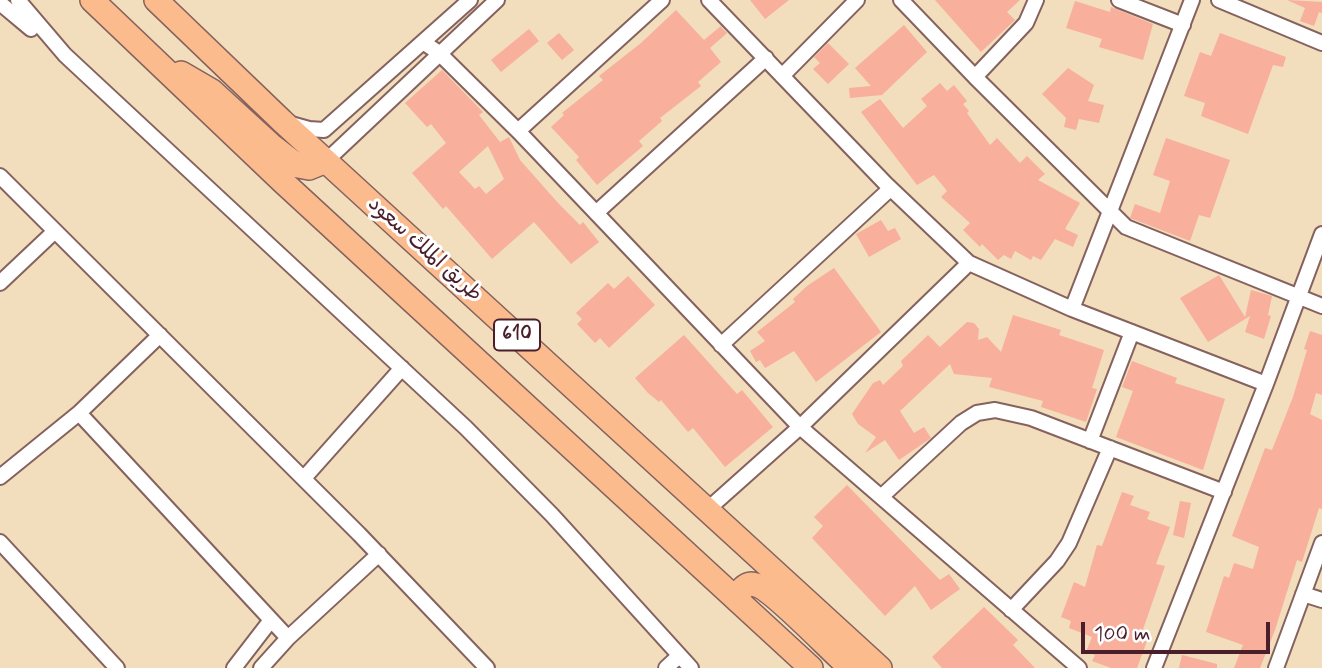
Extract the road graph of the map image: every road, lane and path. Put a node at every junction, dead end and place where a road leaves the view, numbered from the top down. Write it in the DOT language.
graph roads {
  1 [pos="18,0"];
  2 [pos="92,0"];
  3 [pos="156,0"];
  4 [pos="470,0"];
  5 [pos="497,0"];
  6 [pos="662,0"];
  7 [pos="709,0"];
  8 [pos="857,0"];
  9 [pos="901,0"];
  10 [pos="1036,0"];
  11 [pos="1119,0"];
  12 [pos="1192,0"];
  13 [pos="1219,0"];
  14 [pos="0,4"];
  15 [pos="1182,26"];
  16 [pos="122,29"];
  17 [pos="423,42"];
  18 [pos="1322,43"];
  19 [pos="439,53"];
  20 [pos="65,55"];
  21 [pos="766,58"];
  22 [pos="782,76"];
  23 [pos="975,77"];
  24 [pos="282,121"];
  25 [pos="518,131"];
  26 [pos="326,161"];
  27 [pos="0,176"];
  28 [pos="890,189"];
  29 [pos="1110,212"];
  30 [pos="596,213"];
  31 [pos="55,231"];
  32 [pos="1322,234"];
  33 [pos="969,263"];
  34 [pos="0,283"];
  35 [pos="1299,296"];
  36 [pos="1322,306"];
  37 [pos="1073,309"];
  38 [pos="1132,332"];
  39 [pos="160,335"];
  40 [pos="721,345"];
  41 [pos="402,368"];
  42 [pos="1266,384"];
  43 [pos="79,413"];
  44 [pos="800,427"];
  45 [pos="1090,441"];
  46 [pos="1110,449"];
  47 [pos="0,477"];
  48 [pos="304,478"];
  49 [pos="1223,492"];
  50 [pos="881,497"];
  51 [pos="707,510"];
  52 [pos="0,542"];
  53 [pos="1322,543"];
  54 [pos="379,554"];
  55 [pos="1303,594"];
  56 [pos="737,600"];
  57 [pos="1322,600"];
  58 [pos="1012,610"];
  59 [pos="271,620"];
  60 [pos="288,638"];
  61 [pos="679,656"];
  62 [pos="479,665"];
  63 [pos="117,668"];
  64 [pos="234,668"];
  65 [pos="261,668"];
  66 [pos="666,668"];
  67 [pos="691,668"];
  68 [pos="811,668"];
  69 [pos="858,668"];
  70 [pos="880,668"];
  71 [pos="1079,668"];
  72 [pos="1154,668"];
  73 [pos="1276,668"];
  1 -- 20 [label="street"];
  2 -- 16 [label="main road, 610"];
  3 -- 24 [label="main road, طريق الملك سعود / 610"];
  4 -- 17 [label="street"];
  5 -- 19 [label="street"];
  6 -- 25 [label="street"];
  7 -- 21 [label="street"];
  8 -- 22 [label="street"];
  9 -- 23 [label="street"];
  10 -- 23 [label="street"];
  11 -- 15 [label="street"];
  12 -- 15 [label="street"];
  13 -- 18 [label="street"];
  14 -- 20 [label="street"];
  15 -- 29 [label="street"];
  16 -- 26 [label="main road"];
  16 -- 56 [label="main road, 610"];
  17 -- 19 [label="street"];
  17 -- 24 [label="street"];
  19 -- 25 [label="street"];
  19 -- 26 [label="street"];
  20 -- 41 [label="street"];
  21 -- 22 [label="street"];
  21 -- 30 [label="street"];
  22 -- 28 [label="street"];
  23 -- 29 [label="street"];
  24 -- 26 [label="main road, طريق الملك سعود / 610"];
  25 -- 30 [label="street"];
  26 -- 51 [label="main road, طريق الملك سعود / 610"];
  27 -- 31 [label="street"];
  28 -- 33 [label="street"];
  28 -- 40 [label="street"];
  29 -- 35 [label="street"];
  29 -- 37 [label="street"];
  30 -- 40 [label="street"];
  31 -- 34 [label="street"];
  31 -- 39 [label="street"];
  32 -- 35 [label="street"];
  33 -- 37 [label="street"];
  33 -- 44 [label="street"];
  35 -- 36 [label="street"];
  35 -- 42 [label="street"];
  37 -- 38 [label="street"];
  38 -- 42 [label="street"];
  38 -- 45 [label="street"];
  39 -- 43 [label="street"];
  39 -- 48 [label="street"];
  40 -- 44 [label="street"];
  41 -- 48 [label="street"];
  41 -- 61 [label="street"];
  42 -- 49 [label="street"];
  43 -- 47 [label="street"];
  43 -- 59 [label="street"];
  44 -- 50 [label="street"];
  44 -- 51 [label="street"];
  45 -- 46 [label="street"];
  45 -- 50 [label="street"];
  46 -- 49 [label="street"];
  46 -- 58 [label="street"];
  48 -- 54 [label="street"];
  49 -- 72 [label="street"];
  50 -- 58 [label="street"];
  51 -- 70 [label="main road, طريق الملك سعود / 610"];
  52 -- 63 [label="street"];
  53 -- 55 [label="street"];
  54 -- 60 [label="street"];
  54 -- 62 [label="street"];
  55 -- 57 [label="street"];
  55 -- 73 [label="street"];
  56 -- 68 [label="main road, 610"];
  56 -- 69 [label="main road"];
  58 -- 71 [label="street"];
  59 -- 60 [label="street"];
  59 -- 64 [label="street"];
  60 -- 65 [label="street"];
  61 -- 66 [label="street"];
  61 -- 67 [label="street"];
}
